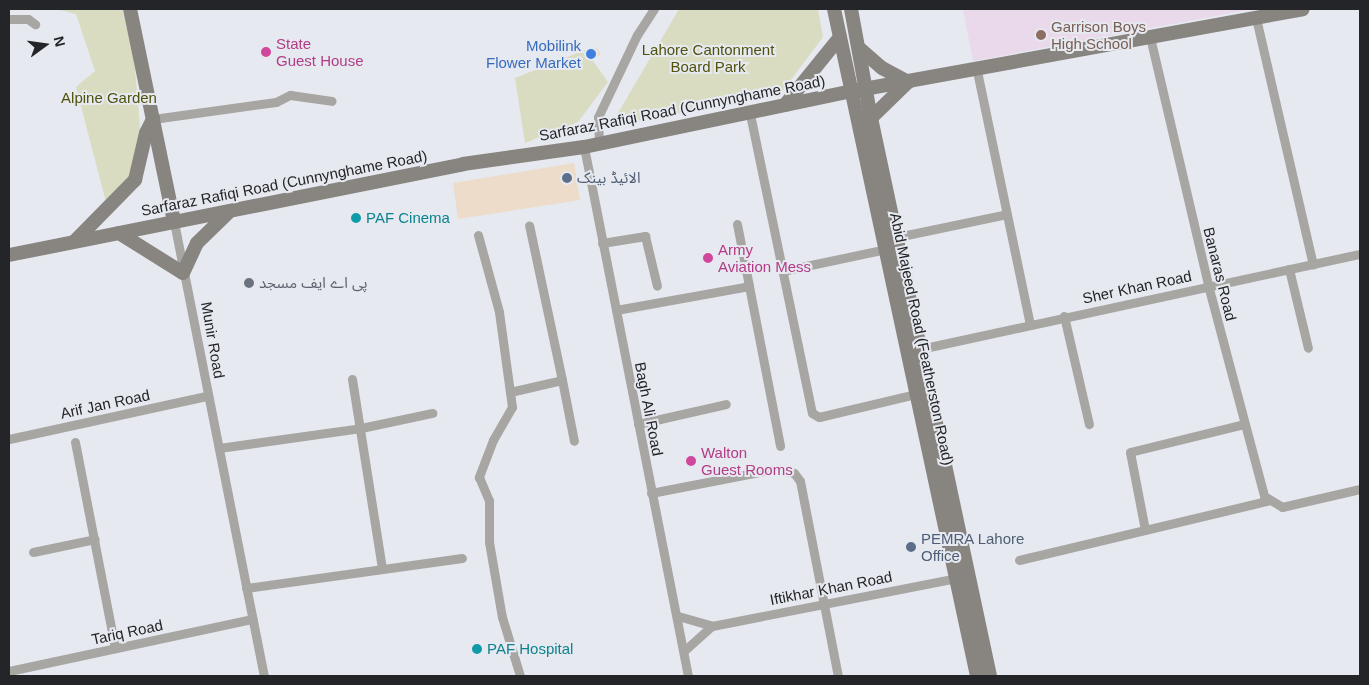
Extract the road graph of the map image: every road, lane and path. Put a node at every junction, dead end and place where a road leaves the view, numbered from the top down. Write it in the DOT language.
graph roads {
  1 [pos="130,9"];
  2 [pos="654,9"];
  3 [pos="834,9"];
  4 [pos="851,9"];
  5 [pos="1303,9"];
  6 [pos="1256,18"];
  7 [pos="9,20"];
  8 [pos="35,24"];
  9 [pos="840,37"];
  10 [pos="1150,37"];
  11 [pos="859,48"];
  12 [pos="977,71"];
  13 [pos="908,82"];
  14 [pos="860,90"];
  15 [pos="332,101"];
  16 [pos="785,105"];
  17 [pos="750,114"];
  18 [pos="871,118"];
  19 [pos="153,119"];
  20 [pos="599,144"];
  21 [pos="584,147"];
  22 [pos="228,213"];
  23 [pos="1007,214"];
  24 [pos="174,222"];
  25 [pos="737,224"];
  26 [pos="529,225"];
  27 [pos="119,233"];
  28 [pos="478,235"];
  29 [pos="897,238"];
  30 [pos="74,241"];
  31 [pos="602,243"];
  32 [pos="886,249"];
  33 [pos="1360,254"];
  34 [pos="9,256"];
  35 [pos="1313,264"];
  36 [pos="1289,269"];
  37 [pos="782,272"];
  38 [pos="183,273"];
  39 [pos="1208,285"];
  40 [pos="657,286"];
  41 [pos="748,286"];
  42 [pos="616,310"];
  43 [pos="1064,316"];
  44 [pos="1030,324"];
  45 [pos="909,327"];
  46 [pos="1308,348"];
  47 [pos="920,349"];
  48 [pos="352,379"];
  49 [pos="562,380"];
  50 [pos="510,392"];
  51 [pos="916,394"];
  52 [pos="207,396"];
  53 [pos="726,404"];
  54 [pos="432,413"];
  55 [pos="638,424"];
  56 [pos="1089,424"];
  57 [pos="1244,424"];
  58 [pos="361,428"];
  59 [pos="9,439"];
  60 [pos="574,441"];
  61 [pos="75,442"];
  62 [pos="780,446"];
  63 [pos="219,448"];
  64 [pos="1360,489"];
  65 [pos="651,493"];
  66 [pos="1270,500"];
  67 [pos="1145,530"];
  68 [pos="95,539"];
  69 [pos="33,552"];
  70 [pos="462,558"];
  71 [pos="1019,560"];
  72 [pos="382,568"];
  73 [pos="956,578"];
  74 [pos="246,588"];
  75 [pos="823,604"];
  76 [pos="678,616"];
  77 [pos="252,619"];
  78 [pos="712,626"];
  79 [pos="115,648"];
  80 [pos="686,650"];
  81 [pos="9,671"];
  82 [pos="264,676"];
  83 [pos="520,676"];
  84 [pos="688,676"];
  85 [pos="838,676"];
  86 [pos="977,676"];
  87 [pos="990,676"];
  1 -- 19 [label="street, Munir Road"];
  2 -- 20 [label="street"];
  3 -- 9 [label="street, Abid Majeed Road (Featherston Road)"];
  4 -- 11 [label="street, Abid Majeed Road (Featherston Road)"];
  5 -- 6 [label="street, Sarfaraz Rafiqi Road (Cunnynghame Road)"];
  6 -- 10 [label="street, Sarfaraz Rafiqi Road (Cunnynghame Road)"];
  6 -- 35 [label="street"];
  7 -- 8 [label="street"];
  9 -- 14 [label="street, Abid Majeed Road (Featherston Road)"];
  9 -- 16 [label="street"];
  10 -- 12 [label="street, Sarfaraz Rafiqi Road (Cunnynghame Road)"];
  10 -- 39 [label="street, Banaras Road"];
  11 -- 13 [label="street"];
  11 -- 14 [label="street, Abid Majeed Road (Featherston Road)"];
  12 -- 13 [label="street, Sarfaraz Rafiqi Road (Cunnynghame Road)"];
  12 -- 23 [label="street"];
  13 -- 14 [label="street, Sarfaraz Rafiqi Road (Cunnynghame Road)"];
  13 -- 18 [label="street"];
  14 -- 16 [label="street, Sarfaraz Rafiqi Road (Cunnynghame Road)"];
  14 -- 18 [label="street, Abid Majeed Road (Featherston Road)"];
  14 -- 32 [label="street, Abid Majeed Road (Featherston Road)"];
  15 -- 19 [label="street"];
  16 -- 17 [label="street, Sarfaraz Rafiqi Road (Cunnynghame Road)"];
  17 -- 20 [label="street, Sarfaraz Rafiqi Road (Cunnynghame Road)"];
  17 -- 37 [label="street"];
  18 -- 29 [label="street, Abid Majeed Road (Featherston Road)"];
  19 -- 24 [label="street, Munir Road"];
  19 -- 30 [label="street"];
  20 -- 21 [label="street, Sarfaraz Rafiqi Road (Cunnynghame Road)"];
  21 -- 22 [label="street, Sarfaraz Rafiqi Road (Cunnynghame Road)"];
  21 -- 31 [label="street, Bagh Ali Road"];
  22 -- 24 [label="street, Sarfaraz Rafiqi Road (Cunnynghame Road)"];
  22 -- 38 [label="street"];
  23 -- 29 [label="street"];
  23 -- 44 [label="street"];
  24 -- 27 [label="street, Sarfaraz Rafiqi Road (Cunnynghame Road)"];
  24 -- 38 [label="street, Munir Road"];
  25 -- 41 [label="street"];
  26 -- 49 [label="street"];
  27 -- 30 [label="street, Sarfaraz Rafiqi Road (Cunnynghame Road)"];
  27 -- 38 [label="street"];
  28 -- 50 [label="street"];
  29 -- 45 [label="street, Abid Majeed Road (Featherston Road)"];
  30 -- 34 [label="street, Sarfaraz Rafiqi Road (Cunnynghame Road)"];
  31 -- 40 [label="street"];
  31 -- 42 [label="street, Bagh Ali Road"];
  32 -- 37 [label="street"];
  32 -- 45 [label="street, Abid Majeed Road (Featherston Road)"];
  33 -- 35 [label="street, Sher Khan Road"];
  35 -- 36 [label="street, Sher Khan Road"];
  36 -- 39 [label="street, Sher Khan Road"];
  36 -- 46 [label="street"];
  37 -- 51 [label="street"];
  38 -- 52 [label="street, Munir Road"];
  39 -- 43 [label="street, Sher Khan Road"];
  39 -- 57 [label="street, Banaras Road"];
  41 -- 42 [label="street"];
  41 -- 62 [label="street"];
  42 -- 55 [label="street, Bagh Ali Road"];
  43 -- 44 [label="street, Sher Khan Road"];
  43 -- 56 [label="street"];
  44 -- 47 [label="street, Sher Khan Road"];
  45 -- 47 [label="street, Abid Majeed Road (Featherston Road)"];
  45 -- 51 [label="street, Abid Majeed Road (Featherston Road)"];
  47 -- 87 [label="street, Abid Majeed Road (Featherston Road)"];
  48 -- 58 [label="street"];
  49 -- 50 [label="street"];
  49 -- 60 [label="street"];
  50 -- 83 [label="street"];
  51 -- 73 [label="street, Abid Majeed Road (Featherston Road)"];
  52 -- 59 [label="street, Arif Jan Road"];
  52 -- 63 [label="street, Munir Road"];
  53 -- 55 [label="street"];
  54 -- 58 [label="street"];
  55 -- 65 [label="street, Bagh Ali Road"];
  57 -- 66 [label="street, Banaras Road"];
  57 -- 67 [label="street"];
  58 -- 63 [label="street"];
  58 -- 72 [label="street"];
  61 -- 68 [label="street"];
  63 -- 74 [label="street, Munir Road"];
  64 -- 66 [label="street"];
  65 -- 75 [label="street"];
  65 -- 76 [label="street, Bagh Ali Road"];
  66 -- 67 [label="street"];
  67 -- 71 [label="street"];
  68 -- 69 [label="street"];
  68 -- 79 [label="street"];
  70 -- 72 [label="street"];
  72 -- 74 [label="street"];
  73 -- 75 [label="street, Iftikhar Khan Road"];
  73 -- 86 [label="street, Abid Majeed Road (Featherston Road)"];
  74 -- 77 [label="street, Munir Road"];
  75 -- 78 [label="street, Iftikhar Khan Road"];
  75 -- 85 [label="street"];
  76 -- 78 [label="street, Iftikhar Khan Road"];
  76 -- 80 [label="street, Bagh Ali Road"];
  77 -- 79 [label="street, Tariq Road"];
  77 -- 82 [label="street, Munir Road"];
  78 -- 80 [label="street"];
  79 -- 81 [label="street, Tariq Road"];
  80 -- 84 [label="street, Bagh Ali Road"];
}
